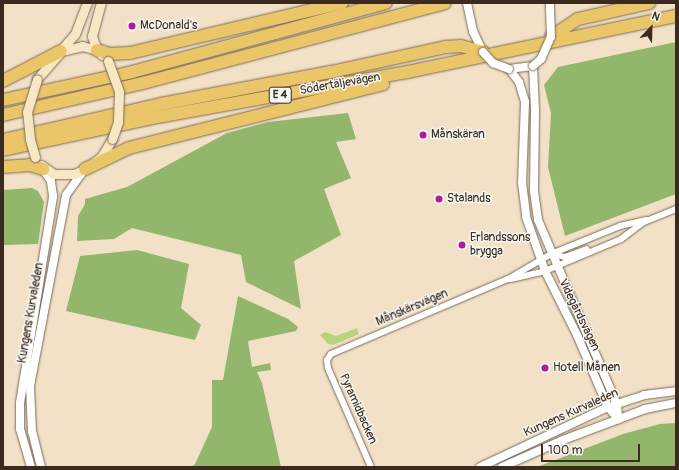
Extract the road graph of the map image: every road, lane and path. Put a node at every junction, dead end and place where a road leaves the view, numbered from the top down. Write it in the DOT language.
graph roads {
  1 [pos="87,3"];
  2 [pos="101,3"];
  3 [pos="342,3"];
  4 [pos="386,3"];
  5 [pos="445,3"];
  6 [pos="467,3"];
  7 [pos="550,3"];
  8 [pos="649,3"];
  9 [pos="676,16"];
  10 [pos="551,37"];
  11 [pos="97,50"];
  12 [pos="61,51"];
  13 [pos="483,52"];
  14 [pos="468,59"];
  15 [pos="532,68"];
  16 [pos="511,72"];
  17 [pos="3,81"];
  18 [pos="3,100"];
  19 [pos="3,115"];
  20 [pos="3,140"];
  21 [pos="3,150"];
  22 [pos="3,167"];
  23 [pos="43,169"];
  24 [pos="85,169"];
  25 [pos="676,209"];
  26 [pos="646,220"];
  27 [pos="551,254"];
  28 [pos="540,260"];
  29 [pos="556,266"];
  30 [pos="544,271"];
  31 [pos="508,279"];
  32 [pos="327,360"];
  33 [pos="676,391"];
  34 [pos="676,403"];
  35 [pos="617,404"];
  36 [pos="608,408"];
  37 [pos="618,419"];
  38 [pos="31,467"];
  39 [pos="41,467"];
  40 [pos="371,467"];
  41 [pos="480,467"];
  42 [pos="502,467"];
  1 -- 12 [label="main road"];
  2 -- 11 [label="main road"];
  3 -- 11 [label="highway"];
  4 -- 18 [label="highway"];
  5 -- 19 [label="highway"];
  6 -- 13 [label="street"];
  7 -- 10 [label="street, bridge"];
  8 -- 10 [label="highway"];
  9 -- 14 [label="highway, Södertäljevägen / E 4"];
  10 -- 15 [label="street, bridge"];
  11 -- 12 [label="main road"];
  11 -- 24 [label="main road, bridge"];
  12 -- 17 [label="highway"];
  12 -- 23 [label="main road, bridge"];
  13 -- 16 [label="street, bridge"];
  13 -- 20 [label="highway"];
  14 -- 21 [label="highway, Södertäljevägen / E 4"];
  14 -- 24 [label="highway"];
  15 -- 16 [label="street"];
  15 -- 27 [label="street, Videgårdsvägen"];
  16 -- 28 [label="street, Videgårdsvägen"];
  22 -- 23 [label="highway"];
  23 -- 24 [label="main road"];
  23 -- 38 [label="street, Kungens Kurvaleden"];
  24 -- 39 [label="street, Kungens Kurvaleden"];
  25 -- 26 [label="street, Månskärsvägen"];
  26 -- 27 [label="street, Månskärsvägen"];
  26 -- 29 [label="street, Månskärsvägen"];
  27 -- 28 [label="street, Månskärsvägen"];
  27 -- 29 [label="street, Videgårdsvägen"];
  28 -- 30 [label="street, Videgårdsvägen"];
  28 -- 31 [label="street, Månskärsvägen"];
  29 -- 30 [label="street, Månskärsvägen"];
  29 -- 35 [label="street, Videgårdsvägen"];
  30 -- 31 [label="street, Månskärsvägen"];
  30 -- 36 [label="street, Videgårdsvägen"];
  31 -- 32 [label="street, Månskärsvägen"];
  32 -- 40 [label="street, Pyramidbacken"];
  33 -- 35 [label="street, Kungens Kurvaleden"];
  34 -- 37 [label="street, Kungens Kurvaleden"];
  35 -- 36 [label="street, Kungens Kurvaleden"];
  35 -- 37 [label="street, Videgårdsvägen"];
  36 -- 37 [label="street, Videgårdsvägen"];
  36 -- 41 [label="street, Kungens Kurvaleden"];
  37 -- 42 [label="street, Kungens Kurvaleden"];
}
